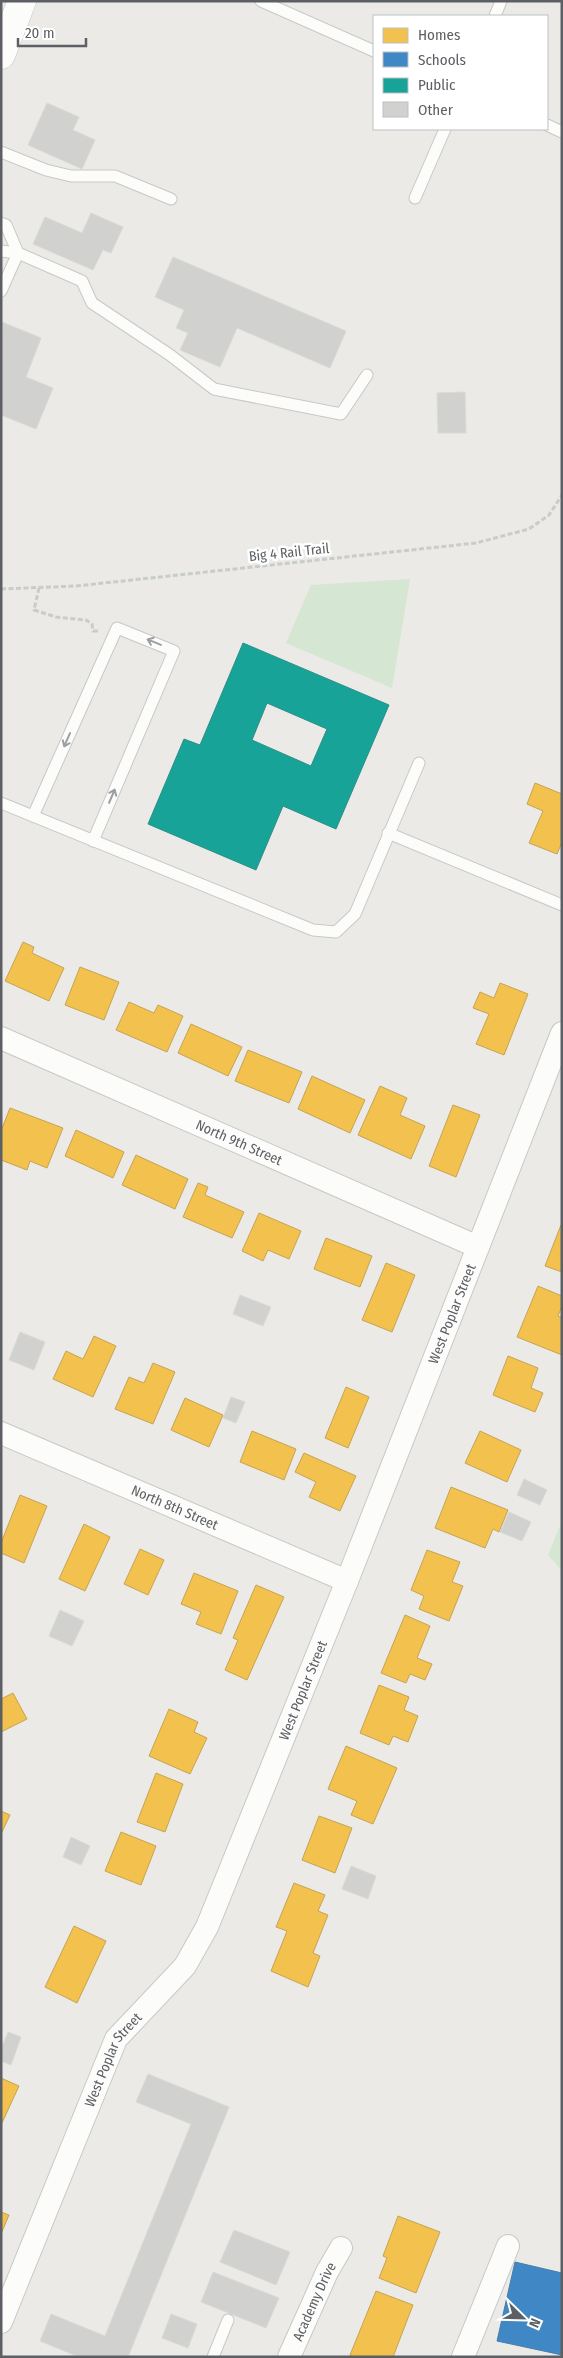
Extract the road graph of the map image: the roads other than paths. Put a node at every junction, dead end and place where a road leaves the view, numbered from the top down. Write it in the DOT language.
graph roads {
  1 [pos="22,1"];
  2 [pos="261,1"];
  3 [pos="501,1"];
  4 [pos="495,15"];
  5 [pos="373,51"];
  6 [pos="1,55"];
  7 [pos="548,126"];
  8 [pos="445,130"];
  9 [pos="562,132"];
  10 [pos="1,152"];
  11 [pos="415,198"];
  12 [pos="171,199"];
  13 [pos="1,223"];
  14 [pos="1,252"];
  15 [pos="18,253"];
  16 [pos="1,291"];
  17 [pos="368,375"];
  18 [pos="419,763"];
  19 [pos="1,803"];
  20 [pos="33,816"];
  21 [pos="388,833"];
  22 [pos="93,841"];
  23 [pos="562,904"];
  24 [pos="562,1033"];
  25 [pos="1,1038"];
  26 [pos="478,1247"];
  27 [pos="1,1433"];
  28 [pos="347,1582"];
  29 [pos="508,2246"];
  30 [pos="341,2248"];
  31 [pos="228,2320"];
  32 [pos="1,2322"];
  33 [pos="212,2357"];
  34 [pos="289,2357"];
  35 [pos="463,2357"];
  1 -- 6 [label="main road"];
  2 -- 5 [label="lane"];
  3 -- 4 [label="lane"];
  7 -- 9 [label="lane"];
  8 -- 11 [label="lane"];
  10 -- 12 [label="lane"];
  13 -- 15 [label="lane"];
  14 -- 15 [label="lane"];
  15 -- 16 [label="lane"];
  15 -- 17 [label="lane"];
  18 -- 21 [label="lane"];
  19 -- 20 [label="lane"];
  20 -- 22 [label="lane"];
  22 -- 20 [label="lane, one-way"];
  21 -- 22 [label="lane"];
  21 -- 23 [label="lane"];
  24 -- 26 [label="street, West Poplar Street"];
  25 -- 26 [label="street, North 9th Street"];
  26 -- 28 [label="street, West Poplar Street"];
  27 -- 28 [label="street, North 8th Street"];
  28 -- 32 [label="street, West Poplar Street"];
  29 -- 35 [label="street"];
  30 -- 34 [label="street, Academy Drive"];
  31 -- 33 [label="lane"];
}
